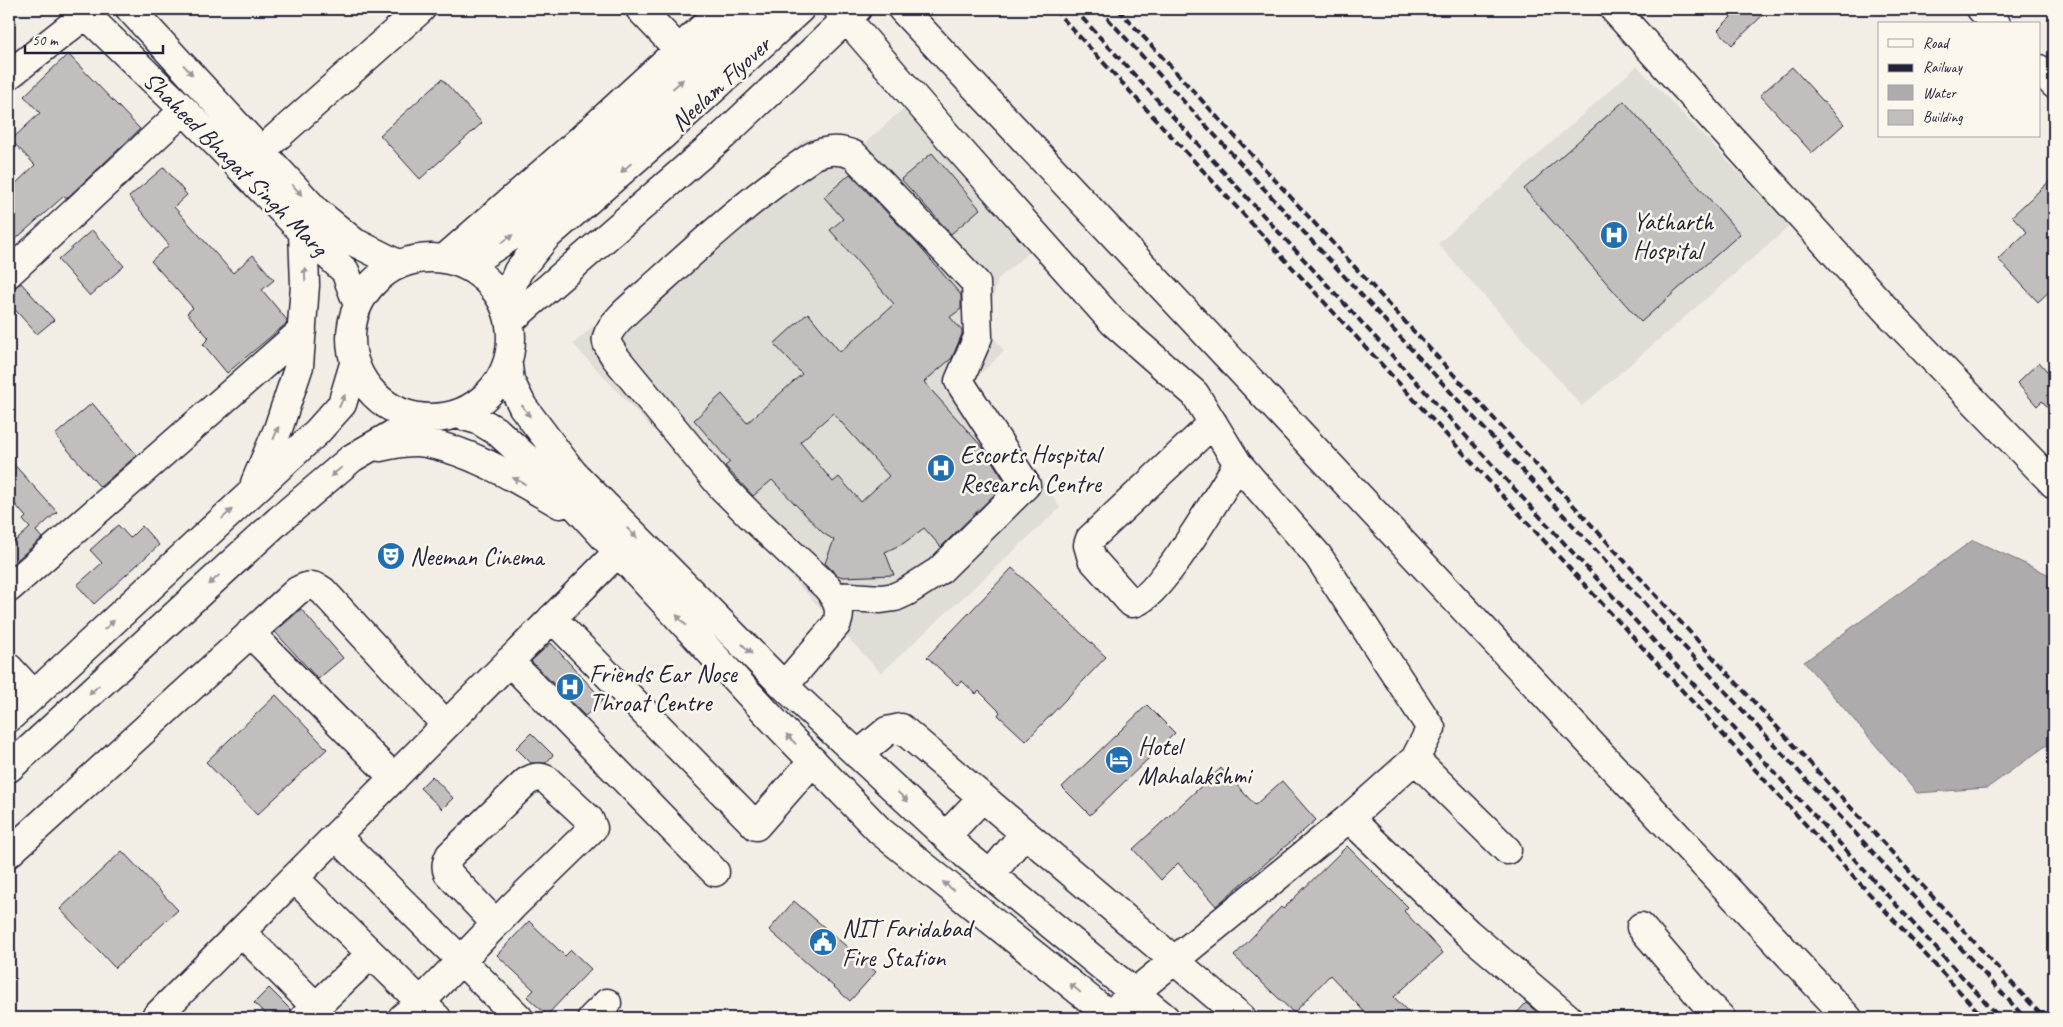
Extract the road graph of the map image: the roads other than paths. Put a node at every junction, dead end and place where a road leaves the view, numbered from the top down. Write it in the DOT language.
graph roads {
  1 [pos="130,9"];
  2 [pos="421,9"];
  3 [pos="640,9"];
  4 [pos="723,9"];
  5 [pos="761,9"];
  6 [pos="800,9"];
  7 [pos="902,9"];
  8 [pos="1614,9"];
  9 [pos="1981,9"];
  10 [pos="83,12"];
  11 [pos="847,12"];
  12 [pos="1994,22"];
  13 [pos="679,50"];
  14 [pos="2040,70"];
  15 [pos="9,75"];
  16 [pos="2054,84"];
  17 [pos="184,110"];
  18 [pos="261,151"];
  19 [pos="303,232"];
  20 [pos="455,262"];
  21 [pos="398,264"];
  22 [pos="9,273"];
  23 [pos="358,305"];
  24 [pos="507,311"];
  25 [pos="302,331"];
  26 [pos="354,364"];
  27 [pos="508,366"];
  28 [pos="458,414"];
  29 [pos="421,418"];
  30 [pos="1213,423"];
  31 [pos="366,450"];
  32 [pos="1238,464"];
  33 [pos="2054,484"];
  34 [pos="250,493"];
  35 [pos="591,523"];
  36 [pos="618,552"];
  37 [pos="9,588"];
  38 [pos="834,596"];
  39 [pos="552,618"];
  40 [pos="250,633"];
  41 [pos="510,661"];
  42 [pos="9,668"];
  43 [pos="784,686"];
  44 [pos="34,695"];
  45 [pos="9,718"];
  46 [pos="446,725"];
  47 [pos="1415,759"];
  48 [pos="813,761"];
  49 [pos="865,762"];
  50 [pos="9,768"];
  51 [pos="394,778"];
  52 [pos="846,796"];
  53 [pos="982,798"];
  54 [pos="1349,818"];
  55 [pos="1024,834"];
  56 [pos="336,836"];
  57 [pos="946,836"];
  58 [pos="1507,850"];
  59 [pos="9,853"];
  60 [pos="715,872"];
  61 [pos="990,874"];
  62 [pos="294,878"];
  63 [pos="496,924"];
  64 [pos="1641,927"];
  65 [pos="241,932"];
  66 [pos="371,954"];
  67 [pos="461,961"];
  68 [pos="1174,962"];
  69 [pos="1134,993"];
  70 [pos="310,1013"];
  71 [pos="420,1013"];
  72 [pos="1110,1017"];
  73 [pos="155,1018"];
  74 [pos="519,1018"];
  75 [pos="1165,1018"];
  76 [pos="1242,1018"];
  77 [pos="1568,1018"];
  78 [pos="1721,1018"];
  79 [pos="1848,1018"];
  1 -- 18 [label="street, Shaheed Bhagat Singh Marg, one-way"];
  2 -- 18 [label="street"];
  3 -- 13 [label="street"];
  4 -- 13 [label="street"];
  20 -- 5 [label="street, Neelam Flyover, one-way"];
  6 -- 24 [label="street, Neelam Flyover, one-way"];
  7 -- 79 [label="street"];
  8 -- 33 [label="street"];
  9 -- 12 [label="street"];
  10 -- 15 [label="street"];
  10 -- 17 [label="street, Shaheed Bhagat Singh Marg"];
  11 -- 24 [label="street"];
  11 -- 30 [label="street"];
  13 -- 20 [label="street"];
  14 -- 16 [label="street"];
  17 -- 19 [label="street, Shaheed Bhagat Singh Marg"];
  17 -- 22 [label="street"];
  18 -- 21 [label="street, Shaheed Bhagat Singh Marg, one-way"];
  19 -- 23 [label="street, Shaheed Bhagat Singh Marg"];
  25 -- 19 [label="street, one-way"];
  20 -- 21 [label="street"];
  20 -- 24 [label="street"];
  21 -- 23 [label="street"];
  23 -- 26 [label="street"];
  24 -- 27 [label="street"];
  34 -- 25 [label="street, one-way"];
  25 -- 37 [label="street"];
  26 -- 29 [label="street"];
  34 -- 26 [label="street, one-way"];
  27 -- 28 [label="street"];
  27 -- 43 [label="street, one-way"];
  28 -- 29 [label="street"];
  28 -- 35 [label="street"];
  29 -- 31 [label="street"];
  30 -- 32 [label="street"];
  30 -- 32 [label="street"];
  35 -- 31 [label="street, one-way"];
  31 -- 50 [label="street, one-way"];
  32 -- 47 [label="street"];
  44 -- 34 [label="street, one-way"];
  35 -- 36 [label="street"];
  36 -- 39 [label="street"];
  48 -- 36 [label="street, one-way"];
  38 -- 38 [label="street"];
  38 -- 43 [label="street"];
  39 -- 41 [label="street"];
  39 -- 48 [label="street"];
  40 -- 46 [label="street"];
  40 -- 51 [label="street"];
  40 -- 59 [label="street"];
  41 -- 46 [label="street"];
  41 -- 60 [label="street"];
  42 -- 44 [label="street"];
  43 -- 49 [label="street"];
  44 -- 45 [label="street"];
  46 -- 51 [label="street"];
  47 -- 54 [label="street"];
  47 -- 58 [label="street"];
  48 -- 52 [label="street"];
  49 -- 52 [label="street"];
  49 -- 53 [label="street"];
  49 -- 57 [label="street, one-way"];
  51 -- 56 [label="street"];
  72 -- 52 [label="street, one-way"];
  53 -- 55 [label="street"];
  53 -- 57 [label="street"];
  54 -- 68 [label="street"];
  54 -- 77 [label="street"];
  55 -- 61 [label="street"];
  55 -- 68 [label="street"];
  56 -- 62 [label="street"];
  56 -- 67 [label="street"];
  57 -- 61 [label="street"];
  61 -- 69 [label="street"];
  62 -- 65 [label="street"];
  62 -- 66 [label="street"];
  63 -- 63 [label="street"];
  63 -- 67 [label="street"];
  64 -- 78 [label="street"];
  65 -- 70 [label="street"];
  65 -- 73 [label="street"];
  66 -- 70 [label="street"];
  66 -- 71 [label="street"];
  67 -- 71 [label="street"];
  67 -- 74 [label="street"];
  68 -- 69 [label="street"];
  68 -- 76 [label="street"];
  69 -- 72 [label="street"];
  69 -- 75 [label="street"];
}
